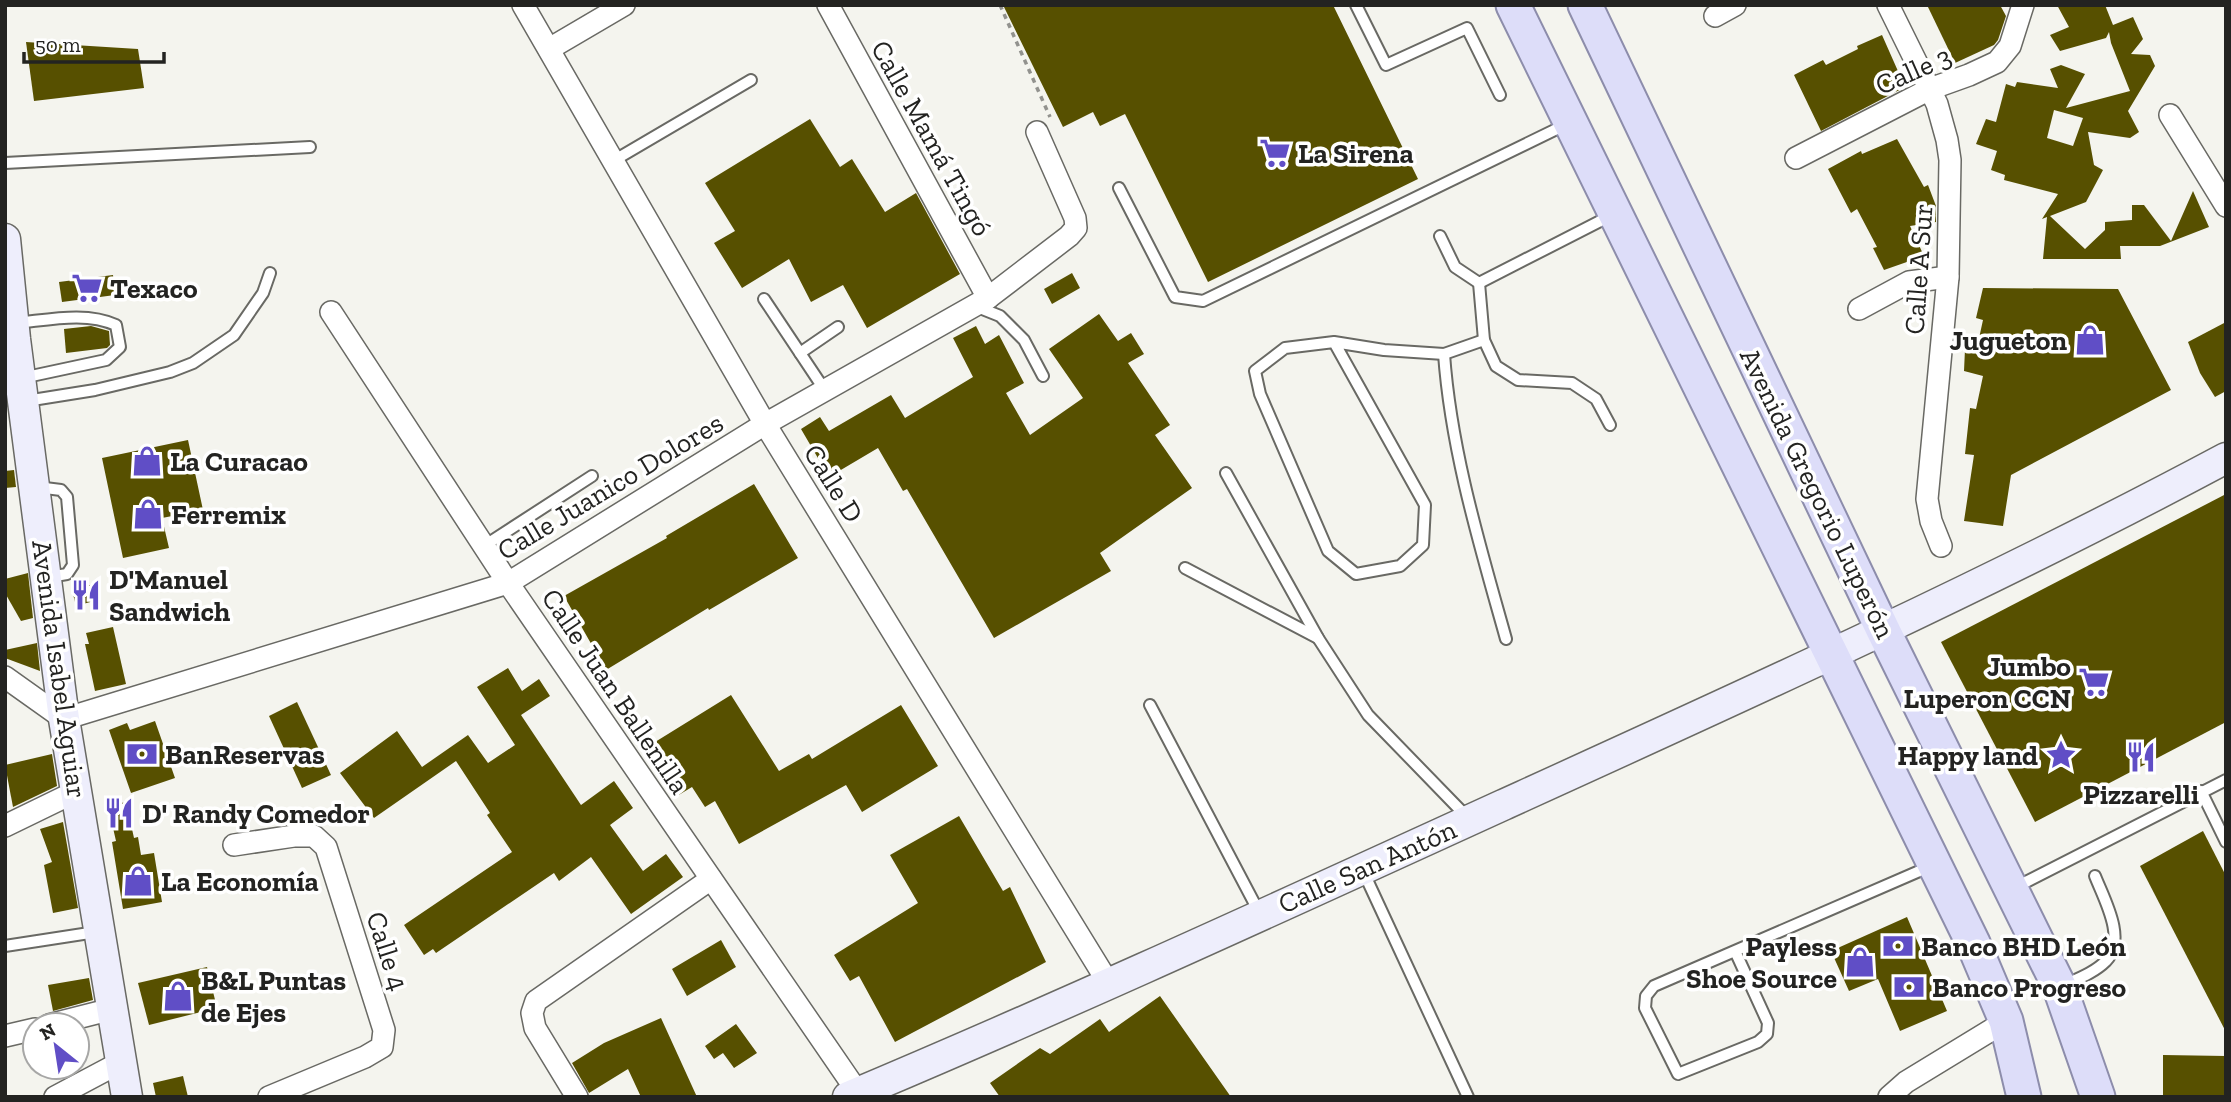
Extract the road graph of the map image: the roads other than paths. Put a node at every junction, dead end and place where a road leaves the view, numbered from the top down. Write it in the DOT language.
graph roads {
  1 [pos="523,5"];
  2 [pos="624,5"];
  3 [pos="828,5"];
  4 [pos="1356,5"];
  5 [pos="1584,5"];
  6 [pos="1735,5"];
  7 [pos="1888,5"];
  8 [pos="2023,5"];
  9 [pos="1511,8"];
  10 [pos="1714,16"];
  11 [pos="549,49"];
  12 [pos="751,80"];
  13 [pos="1930,89"];
  14 [pos="1500,95"];
  15 [pos="2170,115"];
  16 [pos="1570,123"];
  17 [pos="1037,132"];
  18 [pos="310,147"];
  19 [pos="1796,158"];
  20 [pos="613,161"];
  21 [pos="5,163"];
  22 [pos="2219,181"];
  23 [pos="1119,188"];
  24 [pos="2226,206"];
  25 [pos="1614,214"];
  26 [pos="1440,236"];
  27 [pos="5,239"];
  28 [pos="270,273"];
  29 [pos="1948,277"];
  30 [pos="1479,284"];
  31 [pos="764,299"];
  32 [pos="981,302"];
  33 [pos="1859,309"];
  34 [pos="10,310"];
  35 [pos="331,312"];
  36 [pos="838,327"];
  37 [pos="1484,340"];
  38 [pos="1334,342"];
  39 [pos="800,353"];
  40 [pos="1444,354"];
  41 [pos="1043,376"];
  42 [pos="824,389"];
  43 [pos="21,390"];
  44 [pos="765,424"];
  45 [pos="1610,425"];
  46 [pos="2226,457"];
  47 [pos="2226,471"];
  48 [pos="1226,473"];
  49 [pos="592,476"];
  50 [pos="2170,487"];
  51 [pos="484,546"];
  52 [pos="1941,546"];
  53 [pos="1185,568"];
  54 [pos="508,583"];
  55 [pos="1883,630"];
  56 [pos="1318,638"];
  57 [pos="1506,639"];
  58 [pos="1830,656"];
  59 [pos="5,677"];
  60 [pos="1150,705"];
  61 [pos="64,719"];
  62 [pos="2226,780"];
  63 [pos="77,791"];
  64 [pos="2201,792"];
  65 [pos="1470,820"];
  66 [pos="5,826"];
  67 [pos="2226,842"];
  68 [pos="234,845"];
  69 [pos="1936,864"];
  70 [pos="1362,869"];
  71 [pos="2095,876"];
  72 [pos="710,880"];
  73 [pos="2012,890"];
  74 [pos="1261,915"];
  75 [pos="100,931"];
  76 [pos="5,946"];
  77 [pos="1735,951"];
  78 [pos="1109,984"];
  79 [pos="2060,988"];
  80 [pos="112,1009"];
  81 [pos="91,1014"];
  82 [pos="2006,1021"];
  83 [pos="121,1062"];
  84 [pos="855,1095"];
  85 [pos="55,1097"];
  86 [pos="127,1097"];
  87 [pos="269,1097"];
  88 [pos="577,1097"];
  89 [pos="1468,1097"];
  90 [pos="1889,1097"];
  91 [pos="2024,1097"];
  92 [pos="2098,1097"];
  1 -- 11 [label="street, Calle D"];
  2 -- 11 [label="street"];
  3 -- 32 [label="street, Calle Mamá Tingó"];
  4 -- 14 [label="lane"];
  5 -- 55 [label="main road, Avenida Gregorio Luperón"];
  6 -- 10 [label="street"];
  7 -- 13 [label="street, Calle A Sur"];
  8 -- 13 [label="street, Calle 3"];
  9 -- 16 [label="main road"];
  11 -- 20 [label="street, Calle D"];
  12 -- 20 [label="lane"];
  13 -- 19 [label="street, Calle 3"];
  13 -- 29 [label="street, Calle A Sur"];
  15 -- 22 [label="street"];
  16 -- 23 [label="lane"];
  16 -- 25 [label="main road"];
  17 -- 32 [label="street, Calle Juanico Dolores"];
  18 -- 21 [label="lane"];
  20 -- 44 [label="street, Calle D"];
  22 -- 24 [label="street"];
  25 -- 30 [label="lane"];
  25 -- 58 [label="main road"];
  26 -- 30 [label="lane"];
  27 -- 34 [label="street, Avenida Isabel Aguiar"];
  28 -- 43 [label="lane"];
  29 -- 33 [label="street"];
  29 -- 52 [label="street, Calle A Sur"];
  30 -- 37 [label="lane"];
  31 -- 39 [label="lane"];
  32 -- 41 [label="lane"];
  32 -- 42 [label="street, Calle Juanico Dolores"];
  34 -- 43 [label="street, Avenida Isabel Aguiar"];
  34 -- 43 [label="lane"];
  35 -- 51 [label="street, Calle Juan Ballenilla"];
  36 -- 39 [label="lane"];
  37 -- 40 [label="lane"];
  37 -- 45 [label="lane"];
  38 -- 38 [label="lane"];
  38 -- 40 [label="lane"];
  39 -- 42 [label="lane"];
  40 -- 57 [label="lane"];
  42 -- 44 [label="street, Calle Juanico Dolores"];
  43 -- 61 [label="street, Avenida Isabel Aguiar"];
  44 -- 54 [label="street, Calle Juanico Dolores"];
  44 -- 78 [label="street, Calle D"];
  46 -- 50 [label="street, Calle San Antón"];
  47 -- 50 [label="lane"];
  48 -- 56 [label="lane"];
  49 -- 51 [label="lane"];
  50 -- 55 [label="street, Calle San Antón"];
  51 -- 54 [label="street, Calle Juan Ballenilla"];
  53 -- 56 [label="lane"];
  54 -- 61 [label="street, Calle Juanico Dolores"];
  54 -- 72 [label="street, Calle Juan Ballenilla"];
  55 -- 58 [label="street, Calle San Antón"];
  55 -- 73 [label="main road, Avenida Gregorio Luperón"];
  56 -- 65 [label="lane"];
  58 -- 65 [label="street, Calle San Antón"];
  58 -- 69 [label="main road"];
  59 -- 61 [label="street"];
  60 -- 74 [label="lane"];
  61 -- 63 [label="street, Avenida Isabel Aguiar"];
  62 -- 64 [label="lane"];
  63 -- 66 [label="street"];
  63 -- 75 [label="street, Avenida Isabel Aguiar"];
  64 -- 67 [label="lane"];
  64 -- 73 [label="lane"];
  65 -- 70 [label="street, Calle San Antón"];
  68 -- 87 [label="street, Calle 4"];
  69 -- 77 [label="lane"];
  69 -- 82 [label="main road"];
  70 -- 74 [label="street, Calle San Antón"];
  70 -- 89 [label="lane"];
  71 -- 79 [label="lane"];
  72 -- 84 [label="street, Calle Juan Ballenilla"];
  72 -- 88 [label="street"];
  73 -- 79 [label="main road, Avenida Gregorio Luperón"];
  74 -- 78 [label="street, Calle San Antón"];
  75 -- 76 [label="lane"];
  75 -- 80 [label="street, Avenida Isabel Aguiar"];
  77 -- 77 [label="lane"];
  78 -- 84 [label="street, Calle San Antón"];
  79 -- 92 [label="main road, Avenida Gregorio Luperón"];
  80 -- 81 [label="street"];
  80 -- 83 [label="street, Avenida Isabel Aguiar"];
  82 -- 90 [label="street"];
  82 -- 91 [label="main road"];
  83 -- 85 [label="street"];
  83 -- 86 [label="street, Avenida Isabel Aguiar"];
}
